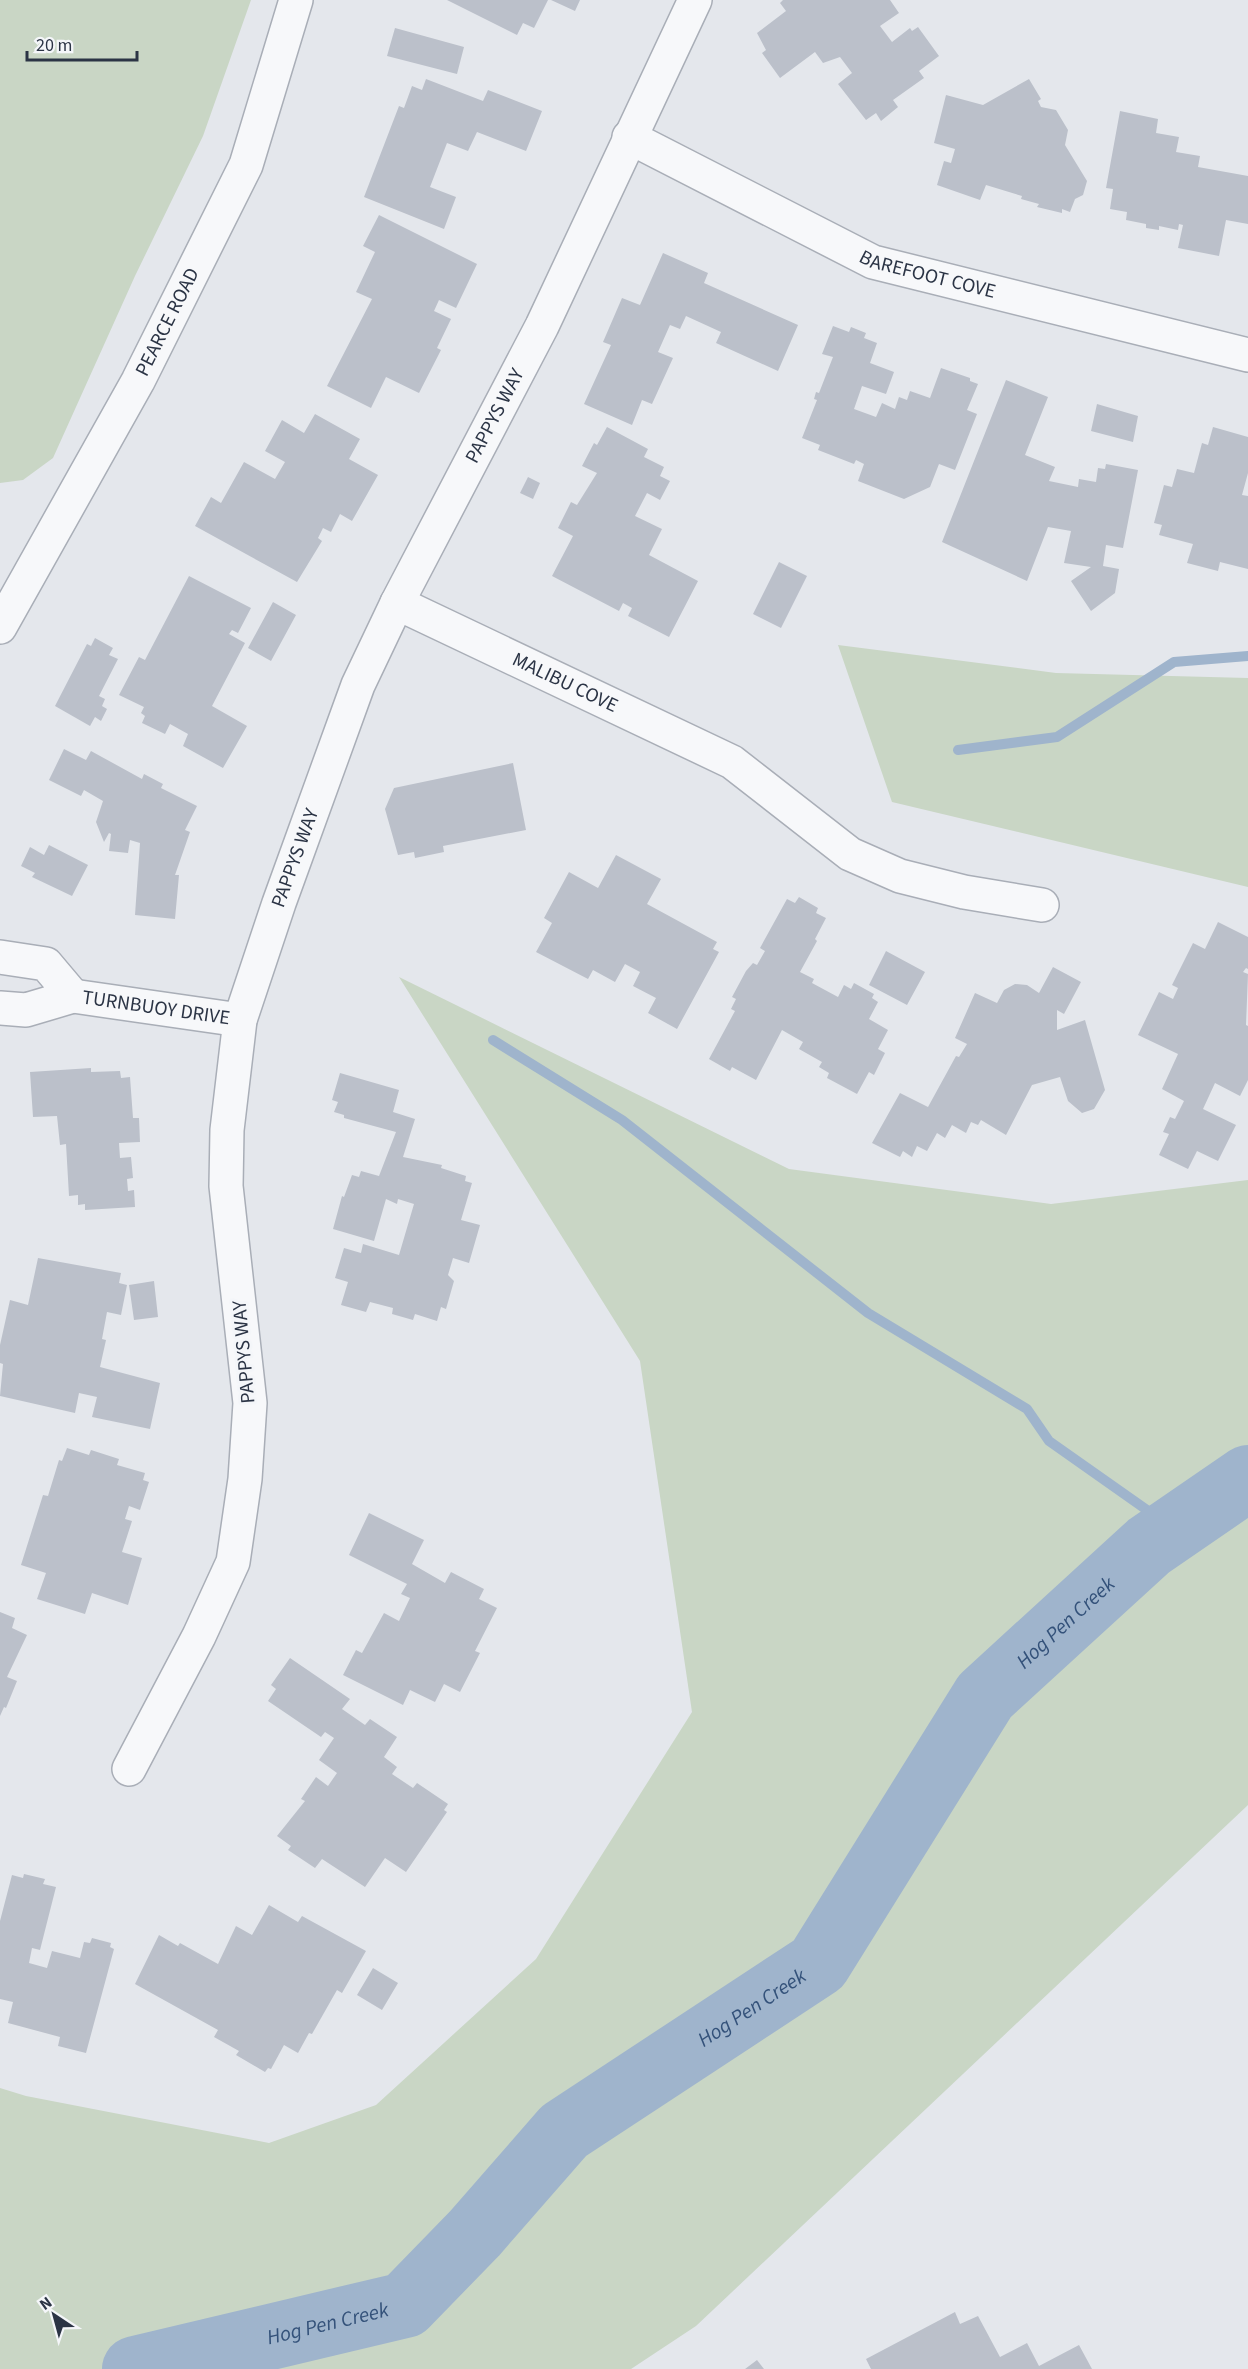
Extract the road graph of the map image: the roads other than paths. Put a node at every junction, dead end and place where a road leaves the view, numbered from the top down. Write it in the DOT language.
graph roads {
  1 [pos="296,0"];
  2 [pos="694,0"];
  3 [pos="629,137"];
  4 [pos="1248,356"];
  5 [pos="397,603"];
  6 [pos="0,627"];
  7 [pos="1042,905"];
  8 [pos="0,957"];
  9 [pos="73,996"];
  10 [pos="0,1008"];
  11 [pos="240,1020"];
  12 [pos="129,1769"];
  1 -- 6 [label="street, PEARCE ROAD"];
  2 -- 3 [label="street, PAPPYS WAY"];
  3 -- 4 [label="street, BAREFOOT COVE"];
  3 -- 5 [label="street, PAPPYS WAY"];
  5 -- 7 [label="street, MALIBU COVE"];
  5 -- 11 [label="street, PAPPYS WAY"];
  8 -- 9 [label="street, TURNBUOY DRIVE"];
  9 -- 10 [label="street, TURNBUOY DRIVE"];
  9 -- 11 [label="street, TURNBUOY DRIVE"];
  11 -- 12 [label="street, PAPPYS WAY"];
}
